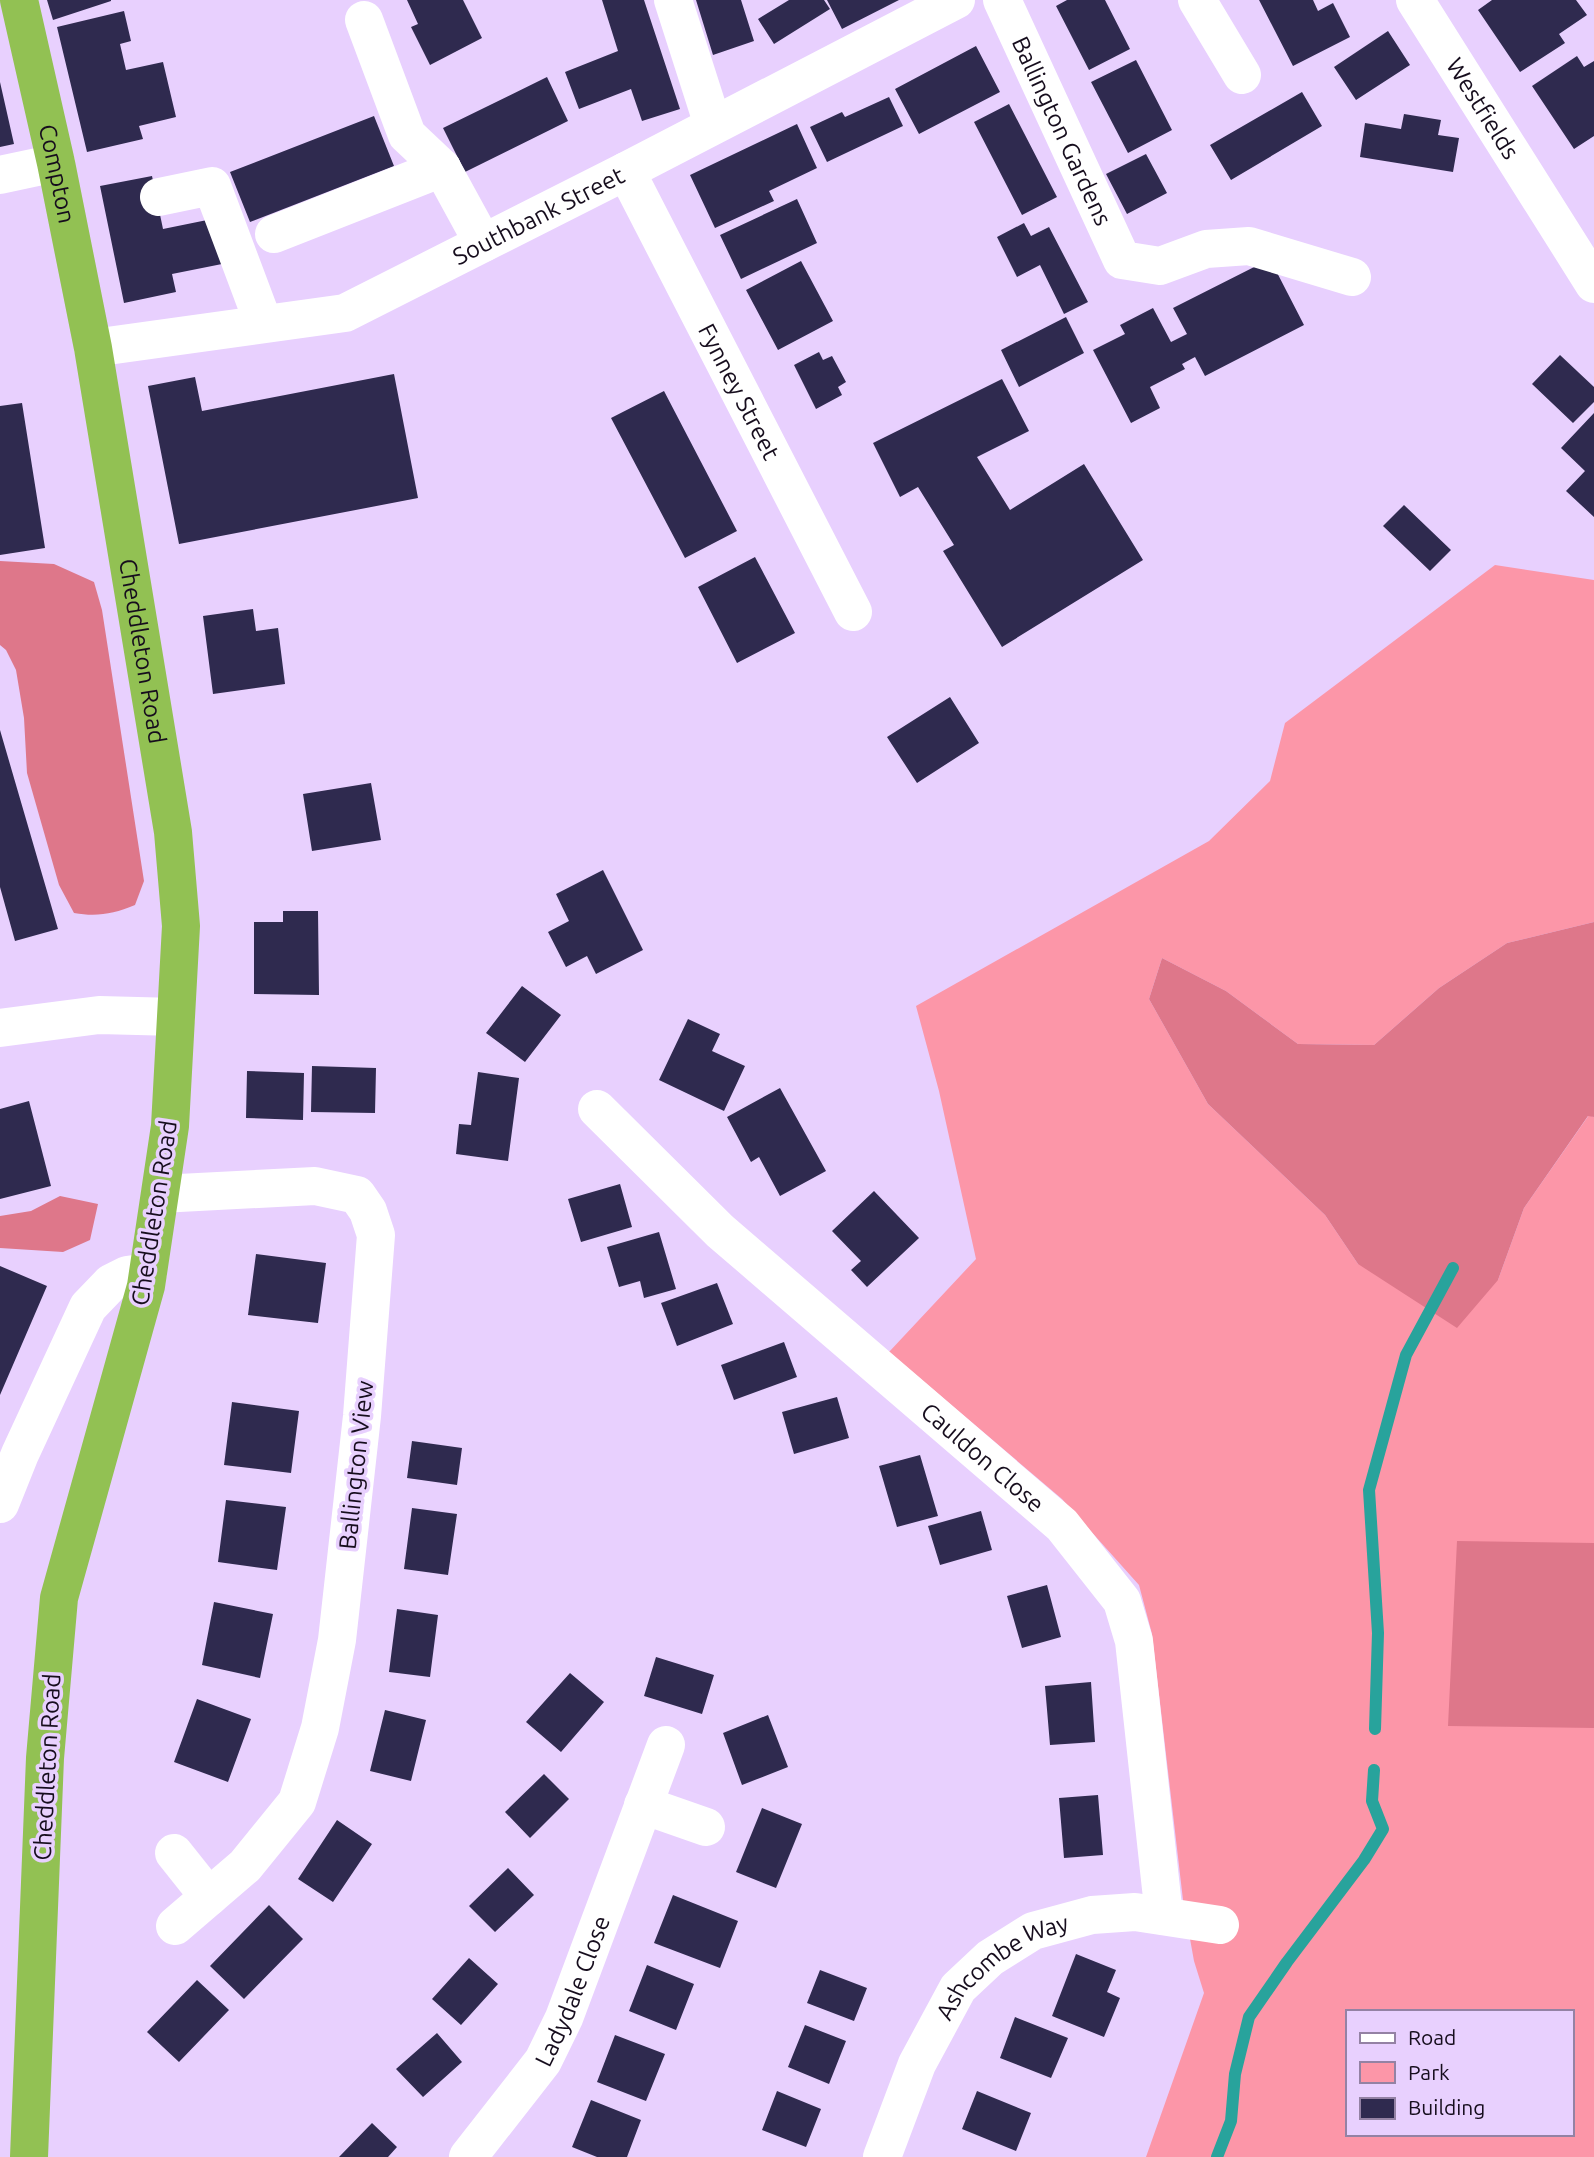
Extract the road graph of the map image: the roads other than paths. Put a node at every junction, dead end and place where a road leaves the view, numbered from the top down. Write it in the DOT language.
graph roads {
  1 [pos="19,0"];
  2 [pos="673,0"];
  3 [pos="956,0"];
  4 [pos="1002,0"];
  5 [pos="1197,0"];
  6 [pos="1415,0"];
  7 [pos="364,20"];
  8 [pos="1242,75"];
  9 [pos="713,125"];
  10 [pos="56,163"];
  11 [pos="442,168"];
  12 [pos="626,171"];
  13 [pos="0,175"];
  14 [pos="159,197"];
  15 [pos="274,234"];
  16 [pos="483,243"];
  17 [pos="1352,277"];
  18 [pos="1594,284"];
  19 [pos="263,322"];
  20 [pos="93,348"];
  21 [pos="853,612"];
  22 [pos="176,1017"];
  23 [pos="0,1028"];
  24 [pos="597,1109"];
  25 [pos="160,1194"];
  26 [pos="149,1272"];
  27 [pos="0,1504"];
  28 [pos="666,1745"];
  29 [pos="643,1805"];
  30 [pos="706,1827"];
  31 [pos="174,1853"];
  32 [pos="209,1897"];
  33 [pos="1164,1916"];
  34 [pos="1220,1925"];
  35 [pos="175,1926"];
  36 [pos="29,2157"];
  37 [pos="468,2157"];
  38 [pos="882,2157"];
  1 -- 10 [label="highway, Compton"];
  2 -- 9 [label="street"];
  3 -- 9 [label="street, Southbank Street"];
  4 -- 17 [label="street, Ballington Gardens"];
  5 -- 8 [label="street"];
  6 -- 18 [label="street, Westfields"];
  7 -- 11 [label="street"];
  9 -- 12 [label="street, Southbank Street"];
  10 -- 13 [label="street"];
  10 -- 20 [label="highway, Compton"];
  11 -- 15 [label="street"];
  11 -- 16 [label="street"];
  12 -- 16 [label="street, Southbank Street"];
  12 -- 21 [label="street, Fynney Street"];
  14 -- 19 [label="street"];
  16 -- 19 [label="street, Southbank Street"];
  19 -- 20 [label="street, Southbank Street"];
  20 -- 22 [label="highway, Cheddleton Road"];
  22 -- 23 [label="street"];
  22 -- 25 [label="highway, Cheddleton Road"];
  24 -- 33 [label="street, Cauldon Close"];
  25 -- 26 [label="highway, Cheddleton Road"];
  25 -- 32 [label="street, Ballington View"];
  26 -- 27 [label="street"];
  26 -- 36 [label="highway, Cheddleton Road"];
  28 -- 29 [label="street, Ladydale Close"];
  29 -- 30 [label="street"];
  29 -- 37 [label="street, Ladydale Close"];
  31 -- 32 [label="street"];
  32 -- 35 [label="street, Ballington View"];
  33 -- 34 [label="street, Ashcombe Way"];
  33 -- 38 [label="street, Ashcombe Way"];
}
